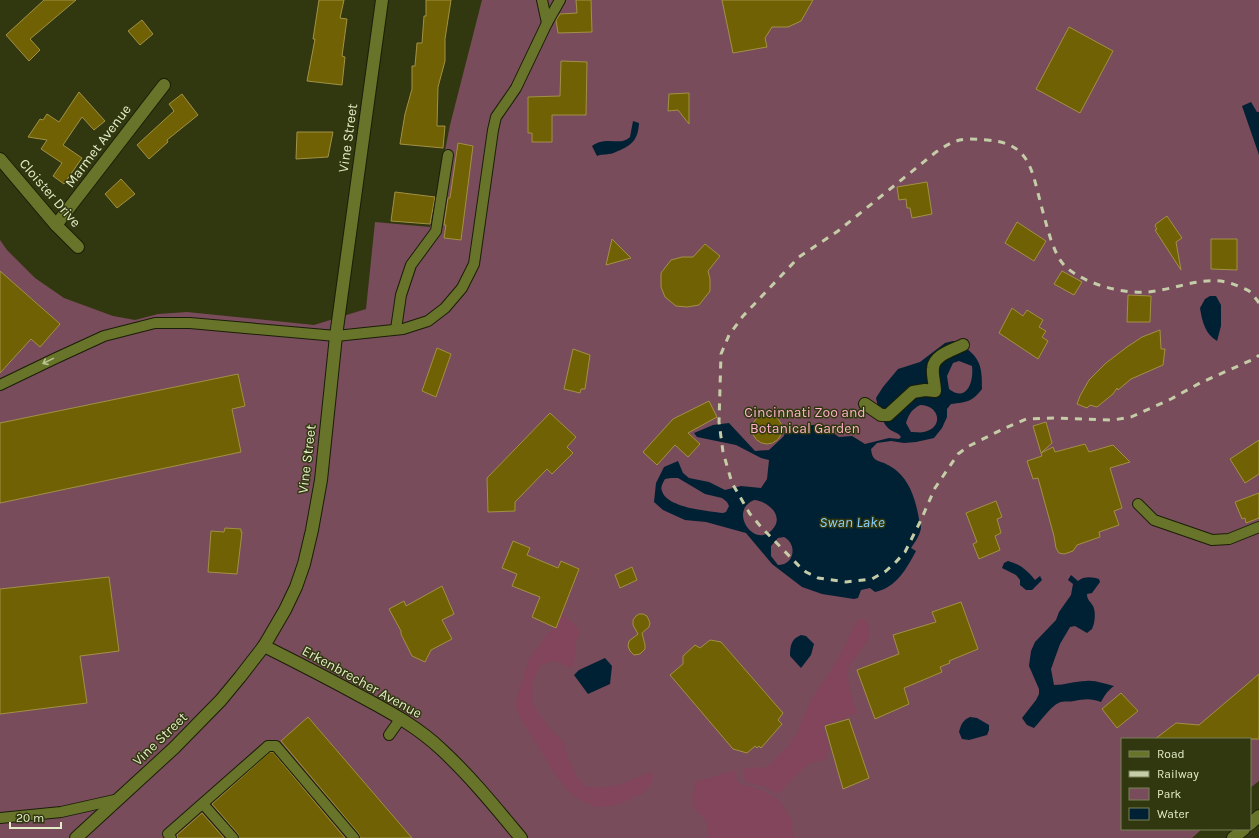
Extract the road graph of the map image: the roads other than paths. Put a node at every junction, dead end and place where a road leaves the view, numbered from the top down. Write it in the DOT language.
graph roads {
  1 [pos="382,0"];
  2 [pos="542,0"];
  3 [pos="560,0"];
  4 [pos="547,23"];
  5 [pos="164,85"];
  6 [pos="448,155"];
  7 [pos="0,159"];
  8 [pos="56,225"];
  9 [pos="78,247"];
  10 [pos="396,329"];
  11 [pos="336,336"];
  12 [pos="963,345"];
  13 [pos="0,385"];
  14 [pos="865,404"];
  15 [pos="1138,504"];
  16 [pos="1259,527"];
  17 [pos="264,646"];
  18 [pos="401,718"];
  19 [pos="389,735"];
  20 [pos="120,799"];
  21 [pos="204,804"];
  22 [pos="1259,816"];
  23 [pos="0,818"];
  24 [pos="1251,823"];
  25 [pos="1243,830"];
  26 [pos="168,837"];
  27 [pos="76,838"];
  28 [pos="233,838"];
  29 [pos="354,838"];
  30 [pos="521,838"];
  31 [pos="1233,838"];
  1 -- 11 [label="main road, Vine Street"];
  2 -- 4 [label="lane"];
  3 -- 4 [label="lane"];
  4 -- 10 [label="lane"];
  5 -- 8 [label="main road, Marmet Avenue"];
  6 -- 10 [label="lane"];
  7 -- 8 [label="main road, Cloister Drive"];
  8 -- 9 [label="main road, Cloister Drive"];
  10 -- 11 [label="lane"];
  11 -- 13 [label="lane, one-way"];
  11 -- 17 [label="main road, Vine Street"];
  12 -- 14 [label="main road"];
  15 -- 16 [label="lane"];
  17 -- 18 [label="main road, Erkenbrecher Avenue"];
  17 -- 20 [label="main road, Vine Street"];
  18 -- 19 [label="lane"];
  18 -- 30 [label="main road, Erkenbrecher Avenue"];
  20 -- 23 [label="lane"];
  20 -- 27 [label="main road, Vine Street"];
  21 -- 26 [label="lane"];
  21 -- 28 [label="lane"];
  21 -- 29 [label="lane"];
  22 -- 24 [label="main road"];
  25 -- 31 [label="main road"];
}
